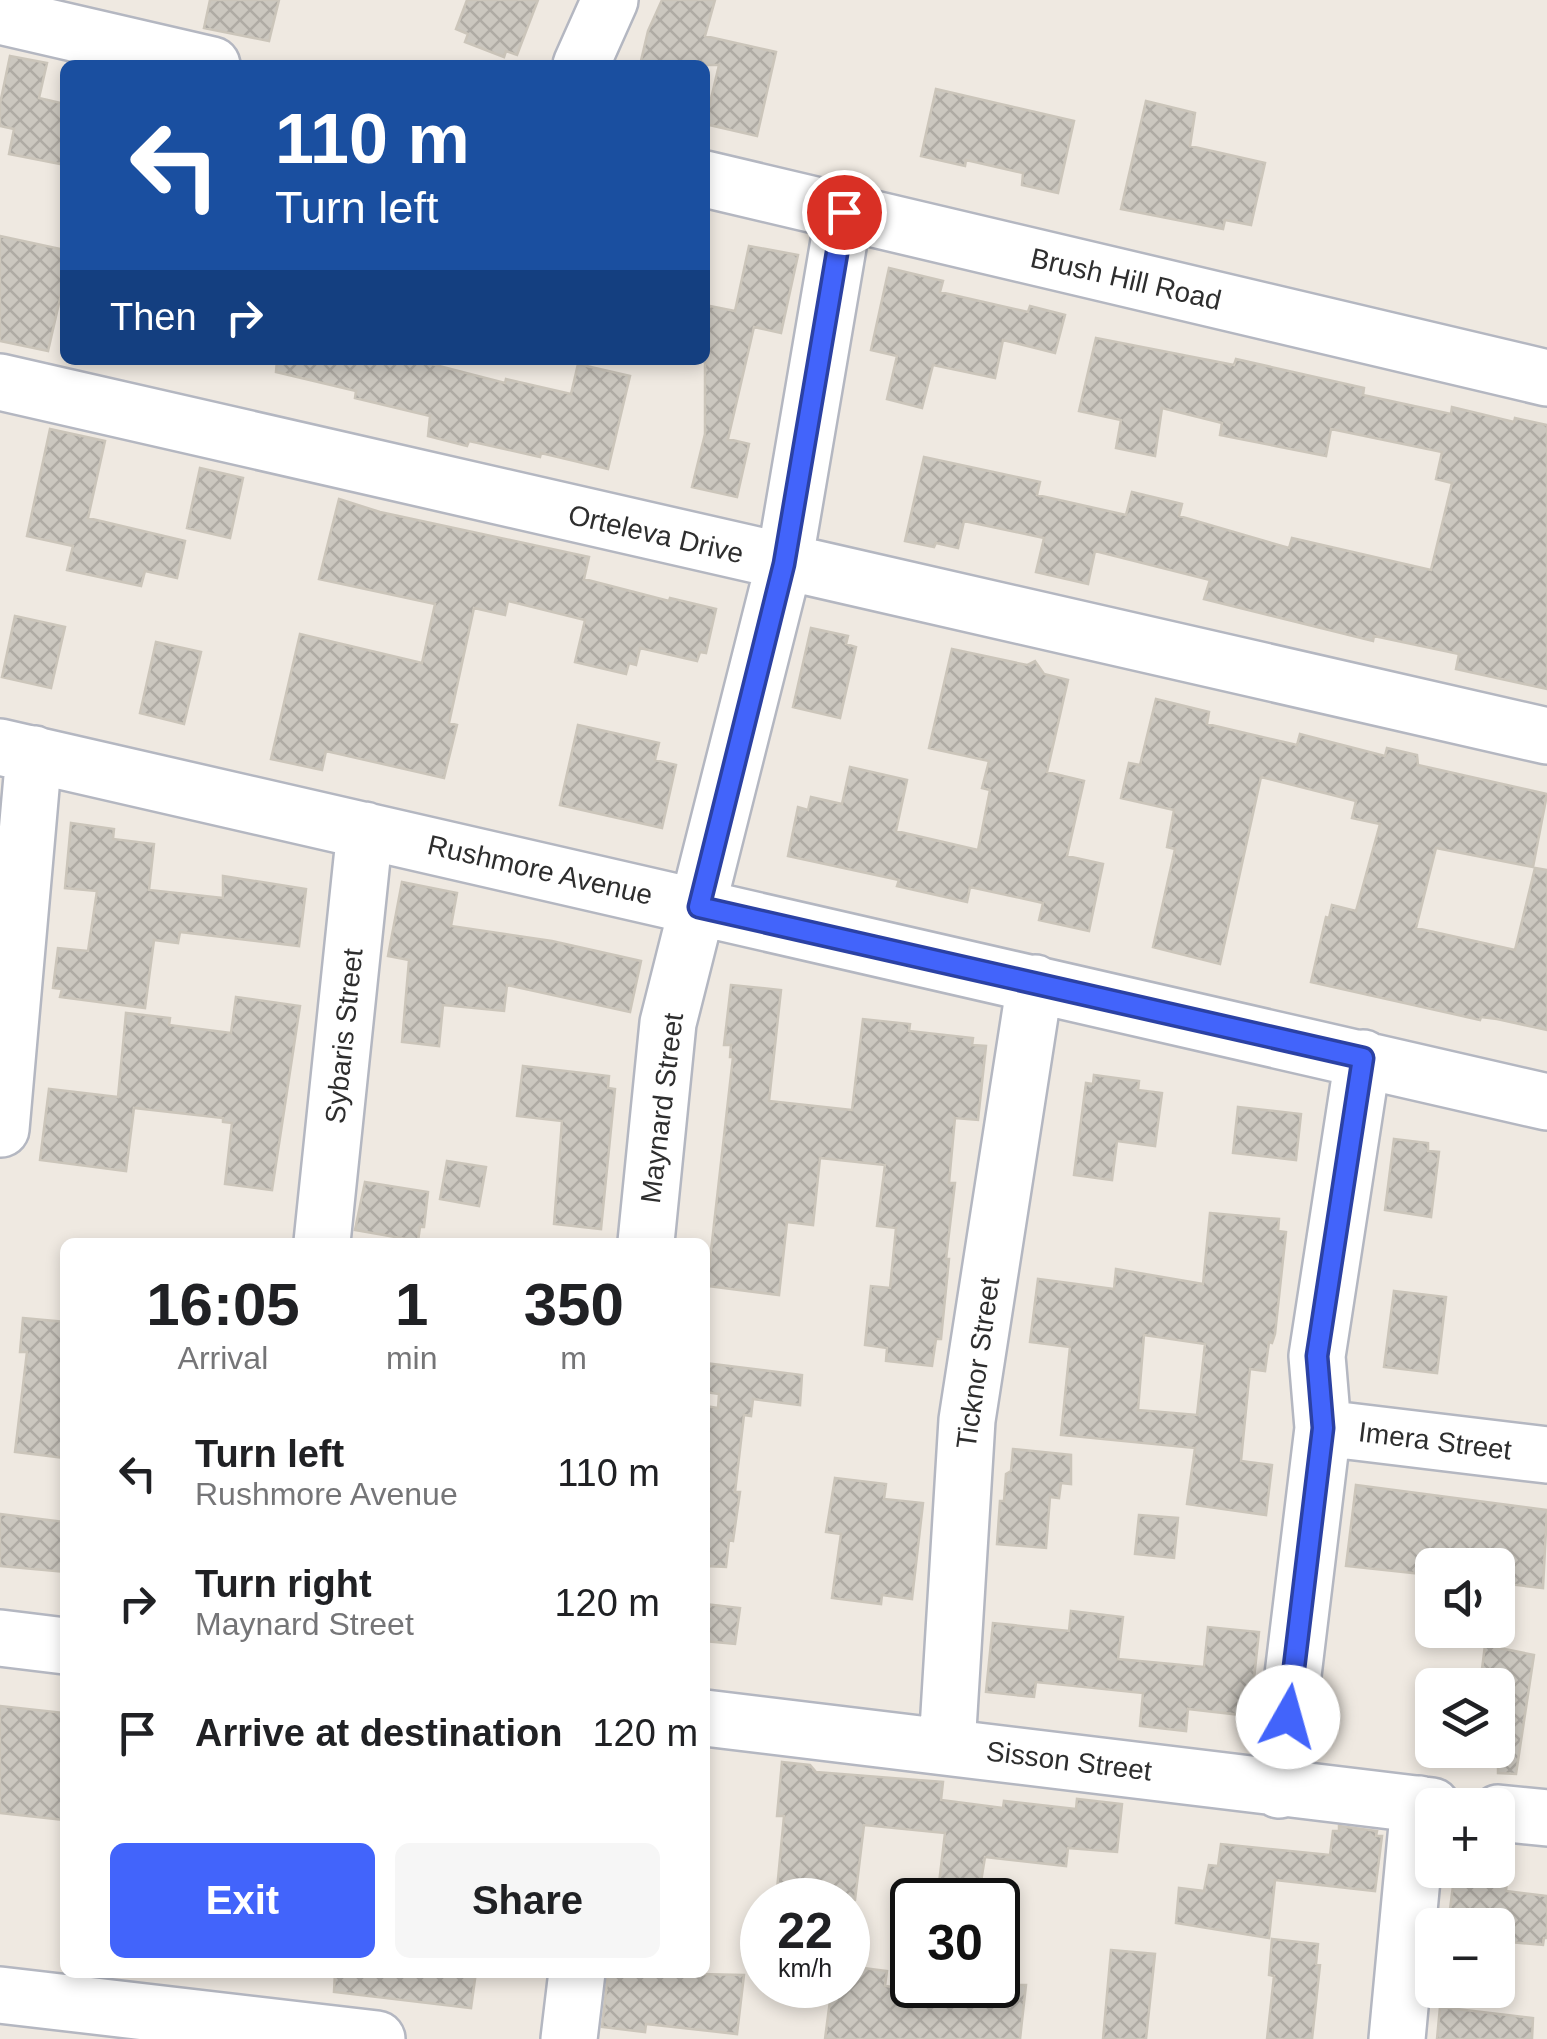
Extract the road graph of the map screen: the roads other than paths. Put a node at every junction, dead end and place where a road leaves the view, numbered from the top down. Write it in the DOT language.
graph roads {
  1 [pos="610,0"];
  2 [pos="0,16"];
  3 [pos="190,60"];
  4 [pos="583,60"];
  5 [pos="710,180"];
  6 [pos="844,212"];
  7 [pos="1547,378"];
  8 [pos="0,382"];
  9 [pos="784,564"];
  10 [pos="1547,736"];
  11 [pos="17,750"];
  12 [pos="366,830"];
  13 [pos="699,907"];
  14 [pos="1034,983"];
  15 [pos="1363,1058"];
  16 [pos="1547,1102"];
  17 [pos="0,1129"];
  18 [pos="322,1238"];
  19 [pos="646,1238"];
  20 [pos="1323,1428"];
  21 [pos="1547,1454"];
  22 [pos="0,1638"];
  23 [pos="60,1645"];
  24 [pos="710,1719"];
  25 [pos="947,1746"];
  26 [pos="1279,1790"];
  27 [pos="1415,1804"];
  28 [pos="1515,1814"];
  29 [pos="1547,1818"];
  30 [pos="1416,1888"];
  31 [pos="577,1978"];
  32 [pos="0,1995"];
  33 [pos="377,2039"];
  34 [pos="569,2039"];
  35 [pos="1397,2039"];
  1 -- 4 [label="street"];
  2 -- 3 [label="street"];
  5 -- 6 [label="street, Brush Hill Road"];
  6 -- 7 [label="street, Brush Hill Road"];
  6 -- 9 [label="street, Maynard Street"];
  8 -- 9 [label="street, Orteleva Drive"];
  9 -- 10 [label="street, Orteleva Drive"];
  9 -- 13 [label="street, Maynard Street"];
  11 -- 12 [label="street, Rushmore Avenue"];
  11 -- 17 [label="street"];
  12 -- 13 [label="street, Rushmore Avenue"];
  12 -- 18 [label="street, Sybaris Street"];
  13 -- 14 [label="street, Rushmore Avenue"];
  13 -- 19 [label="street, Maynard Street"];
  14 -- 15 [label="street, Rushmore Avenue"];
  14 -- 25 [label="street, Ticknor Street"];
  15 -- 16 [label="street, Rushmore Avenue"];
  15 -- 20 [label="street"];
  20 -- 21 [label="street, Imera Street"];
  20 -- 26 [label="street"];
  22 -- 23 [label="street"];
  24 -- 25 [label="street, Sisson Street"];
  25 -- 26 [label="street, Sisson Street"];
  26 -- 27 [label="street, Sisson Street"];
  28 -- 29 [label="street"];
  30 -- 35 [label="street"];
  31 -- 34 [label="street"];
  32 -- 33 [label="street"];
}
